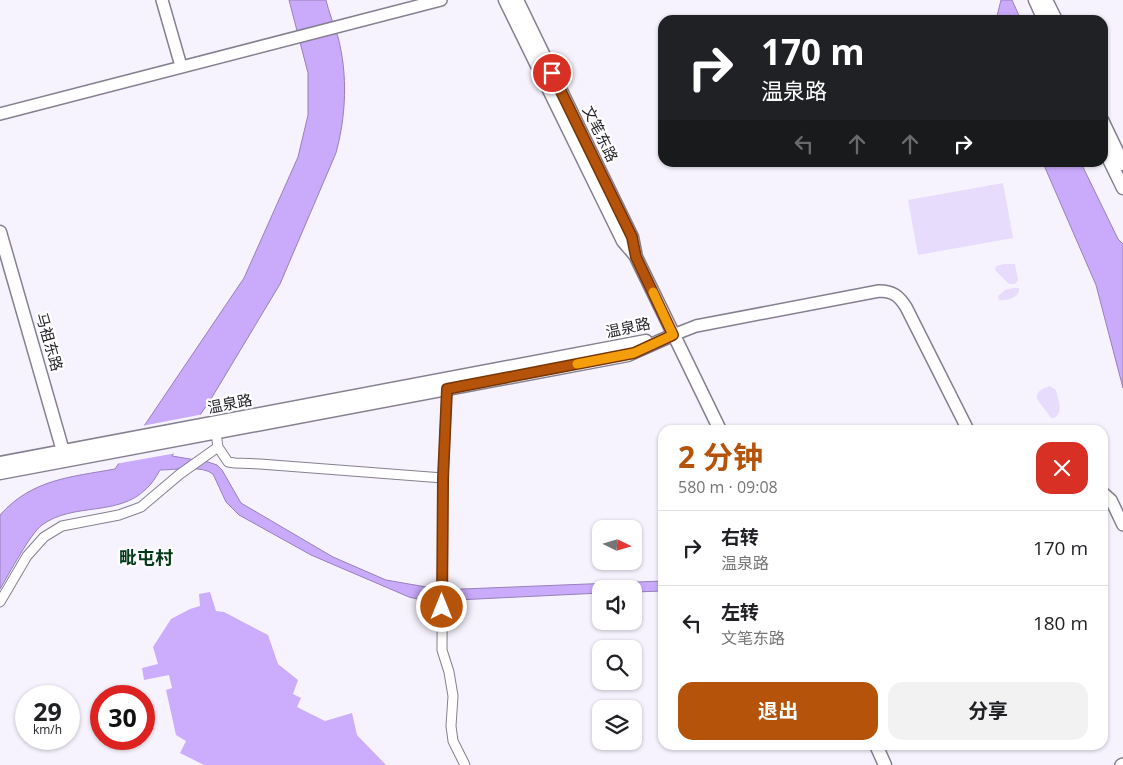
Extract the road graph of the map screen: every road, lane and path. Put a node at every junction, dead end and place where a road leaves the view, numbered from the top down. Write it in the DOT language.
graph roads {
  1 [pos="162,0"];
  2 [pos="440,0"];
  3 [pos="505,0"];
  4 [pos="517,0"];
  5 [pos="1035,0"];
  6 [pos="1046,0"];
  7 [pos="1042,15"];
  8 [pos="1054,15"];
  9 [pos="181,66"];
  10 [pos="0,114"];
  11 [pos="1108,133"];
  12 [pos="1108,157"];
  13 [pos="1123,164"];
  14 [pos="1123,188"];
  15 [pos="0,232"];
  16 [pos="636,257"];
  17 [pos="673,335"];
  18 [pos="447,389"];
  19 [pos="718,425"];
  20 [pos="965,425"];
  21 [pos="198,431"];
  22 [pos="216,433"];
  23 [pos="218,447"];
  24 [pos="65,456"];
  25 [pos="0,463"];
  26 [pos="0,472"];
  27 [pos="443,478"];
  28 [pos="1108,497"];
  29 [pos="1123,525"];
  30 [pos="0,602"];
  31 [pos="878,750"];
  32 [pos="464,765"];
  33 [pos="886,765"];
  1 -- 9 [label="street"];
  2 -- 9 [label="street"];
  3 -- 16 [label="main road, 文笔东路"];
  4 -- 16 [label="main road, 文笔东路"];
  5 -- 7 [label="main road"];
  6 -- 8 [label="main road"];
  9 -- 10 [label="street"];
  11 -- 13 [label="main road"];
  12 -- 14 [label="main road"];
  15 -- 24 [label="main road, 马祖东路"];
  16 -- 17 [label="main road, 文笔东路"];
  17 -- 18 [label="main road, 温泉路"];
  17 -- 19 [label="main road, 文笔东路"];
  17 -- 20 [label="street"];
  17 -- 21 [label="main road, 温泉路"];
  18 -- 22 [label="main road, 温泉路"];
  18 -- 27 [label="street"];
  21 -- 22 [label="main road, 温泉路"];
  21 -- 24 [label="main road, 温泉路"];
  22 -- 23 [label="street"];
  23 -- 27 [label="street"];
  23 -- 30 [label="street"];
  24 -- 25 [label="main road, 温泉路"];
  24 -- 26 [label="main road, 温泉路"];
  27 -- 32 [label="street"];
  28 -- 29 [label="street"];
  31 -- 33 [label="main road"];
}
